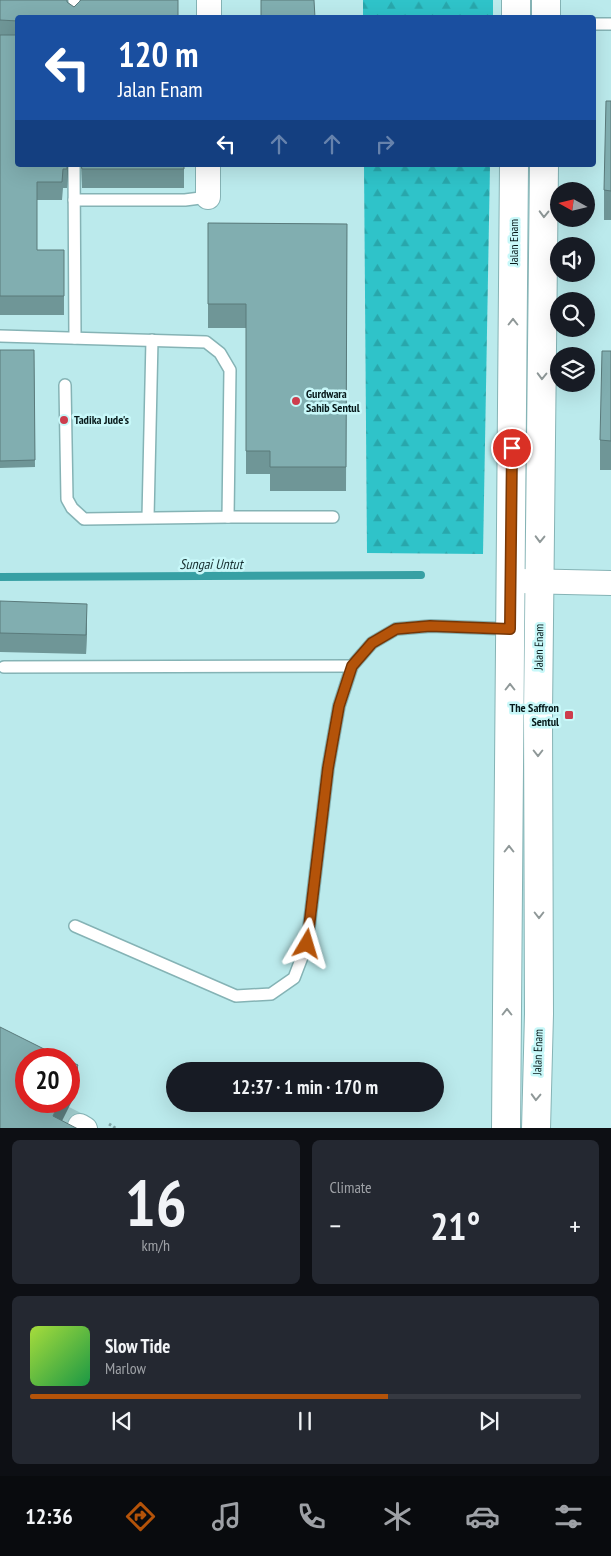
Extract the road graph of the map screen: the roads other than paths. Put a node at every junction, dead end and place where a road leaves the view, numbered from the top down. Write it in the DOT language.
graph roads {
  1 [pos="74,0"];
  2 [pos="209,0"];
  3 [pos="516,0"];
  4 [pos="546,0"];
  5 [pos="74,15"];
  6 [pos="209,15"];
  7 [pos="516,15"];
  8 [pos="546,15"];
  9 [pos="596,24"];
  10 [pos="611,24"];
  11 [pos="74,167"];
  12 [pos="208,167"];
  13 [pos="514,167"];
  14 [pos="544,167"];
  15 [pos="208,197"];
  16 [pos="74,200"];
  17 [pos="0,336"];
  18 [pos="75,338"];
  19 [pos="152,340"];
  20 [pos="65,385"];
  21 [pos="148,517"];
  22 [pos="228,517"];
  23 [pos="333,517"];
  24 [pos="511,581"];
  25 [pos="539,582"];
  26 [pos="611,583"];
  27 [pos="525,629"];
  28 [pos="352,666"];
  29 [pos="4,667"];
  30 [pos="75,926"];
  31 [pos="506,1128"];
  32 [pos="536,1128"];
  1 -- 5 [label="lane"];
  2 -- 6 [label="street"];
  3 -- 7 [label="main road"];
  4 -- 8 [label="main road"];
  9 -- 10 [label="lane"];
  11 -- 16 [label="lane"];
  12 -- 15 [label="street"];
  24 -- 13 [label="main road, Jalan Enam, one-way"];
  14 -- 25 [label="main road, Jalan Enam, one-way"];
  15 -- 16 [label="lane"];
  16 -- 18 [label="lane"];
  17 -- 18 [label="lane"];
  18 -- 19 [label="lane"];
  19 -- 21 [label="lane"];
  19 -- 22 [label="lane"];
  20 -- 21 [label="lane"];
  21 -- 22 [label="lane"];
  22 -- 23 [label="lane"];
  24 -- 25 [label="street"];
  24 -- 27 [label="main road, Jalan Enam"];
  25 -- 26 [label="street"];
  25 -- 27 [label="main road, Jalan Enam"];
  27 -- 28 [label="lane"];
  31 -- 27 [label="main road, Jalan Enam, one-way"];
  27 -- 32 [label="main road, Jalan Enam, one-way"];
  28 -- 29 [label="lane"];
  28 -- 30 [label="lane"];
}
